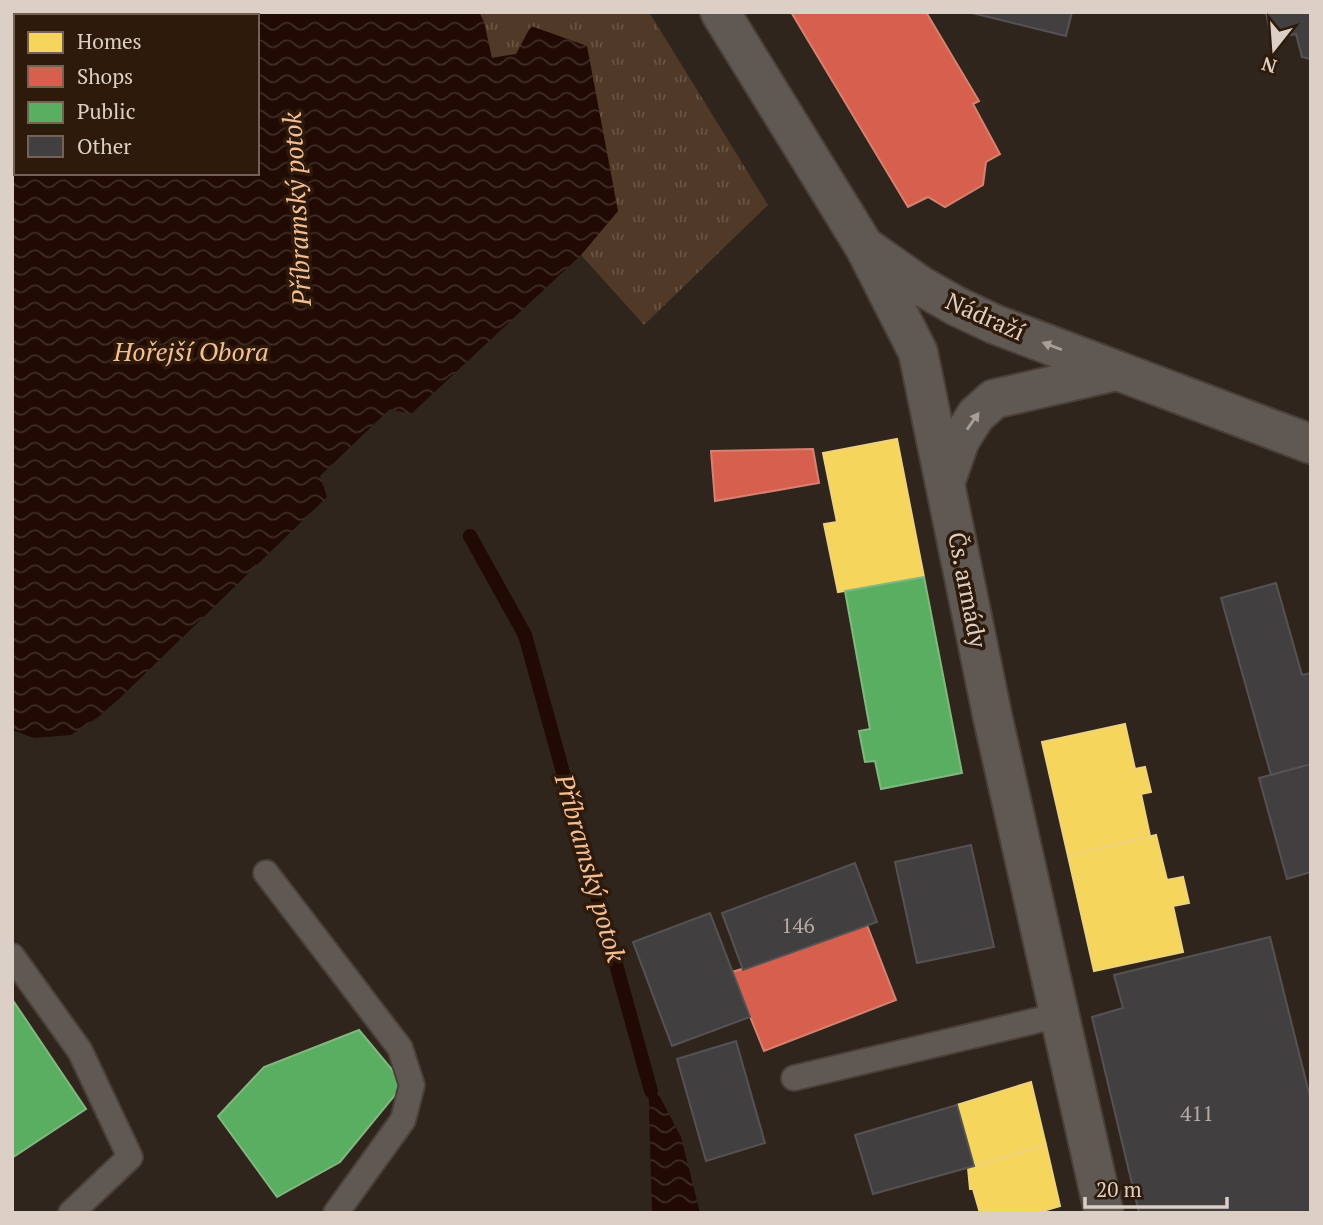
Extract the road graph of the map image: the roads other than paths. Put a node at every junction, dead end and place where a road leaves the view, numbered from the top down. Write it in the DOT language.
graph roads {
  1 [pos="720,12"];
  2 [pos="864,246"];
  3 [pos="1116,371"];
  4 [pos="1311,444"];
  5 [pos="946,483"];
  6 [pos="266,873"];
  7 [pos="12,956"];
  8 [pos="1060,1016"];
  9 [pos="794,1078"];
  10 [pos="71,1213"];
  11 [pos="336,1213"];
  12 [pos="1104,1213"];
  1 -- 2 [label="street, Čs. armády"];
  3 -- 2 [label="street, Nádraží, one-way"];
  2 -- 5 [label="street, Čs. armády"];
  3 -- 4 [label="street, Nádraží"];
  5 -- 3 [label="street, one-way"];
  5 -- 8 [label="street, Čs. armády"];
  6 -- 11 [label="lane"];
  7 -- 10 [label="lane"];
  8 -- 9 [label="lane"];
  8 -- 12 [label="street, Čs. armády"];
}
